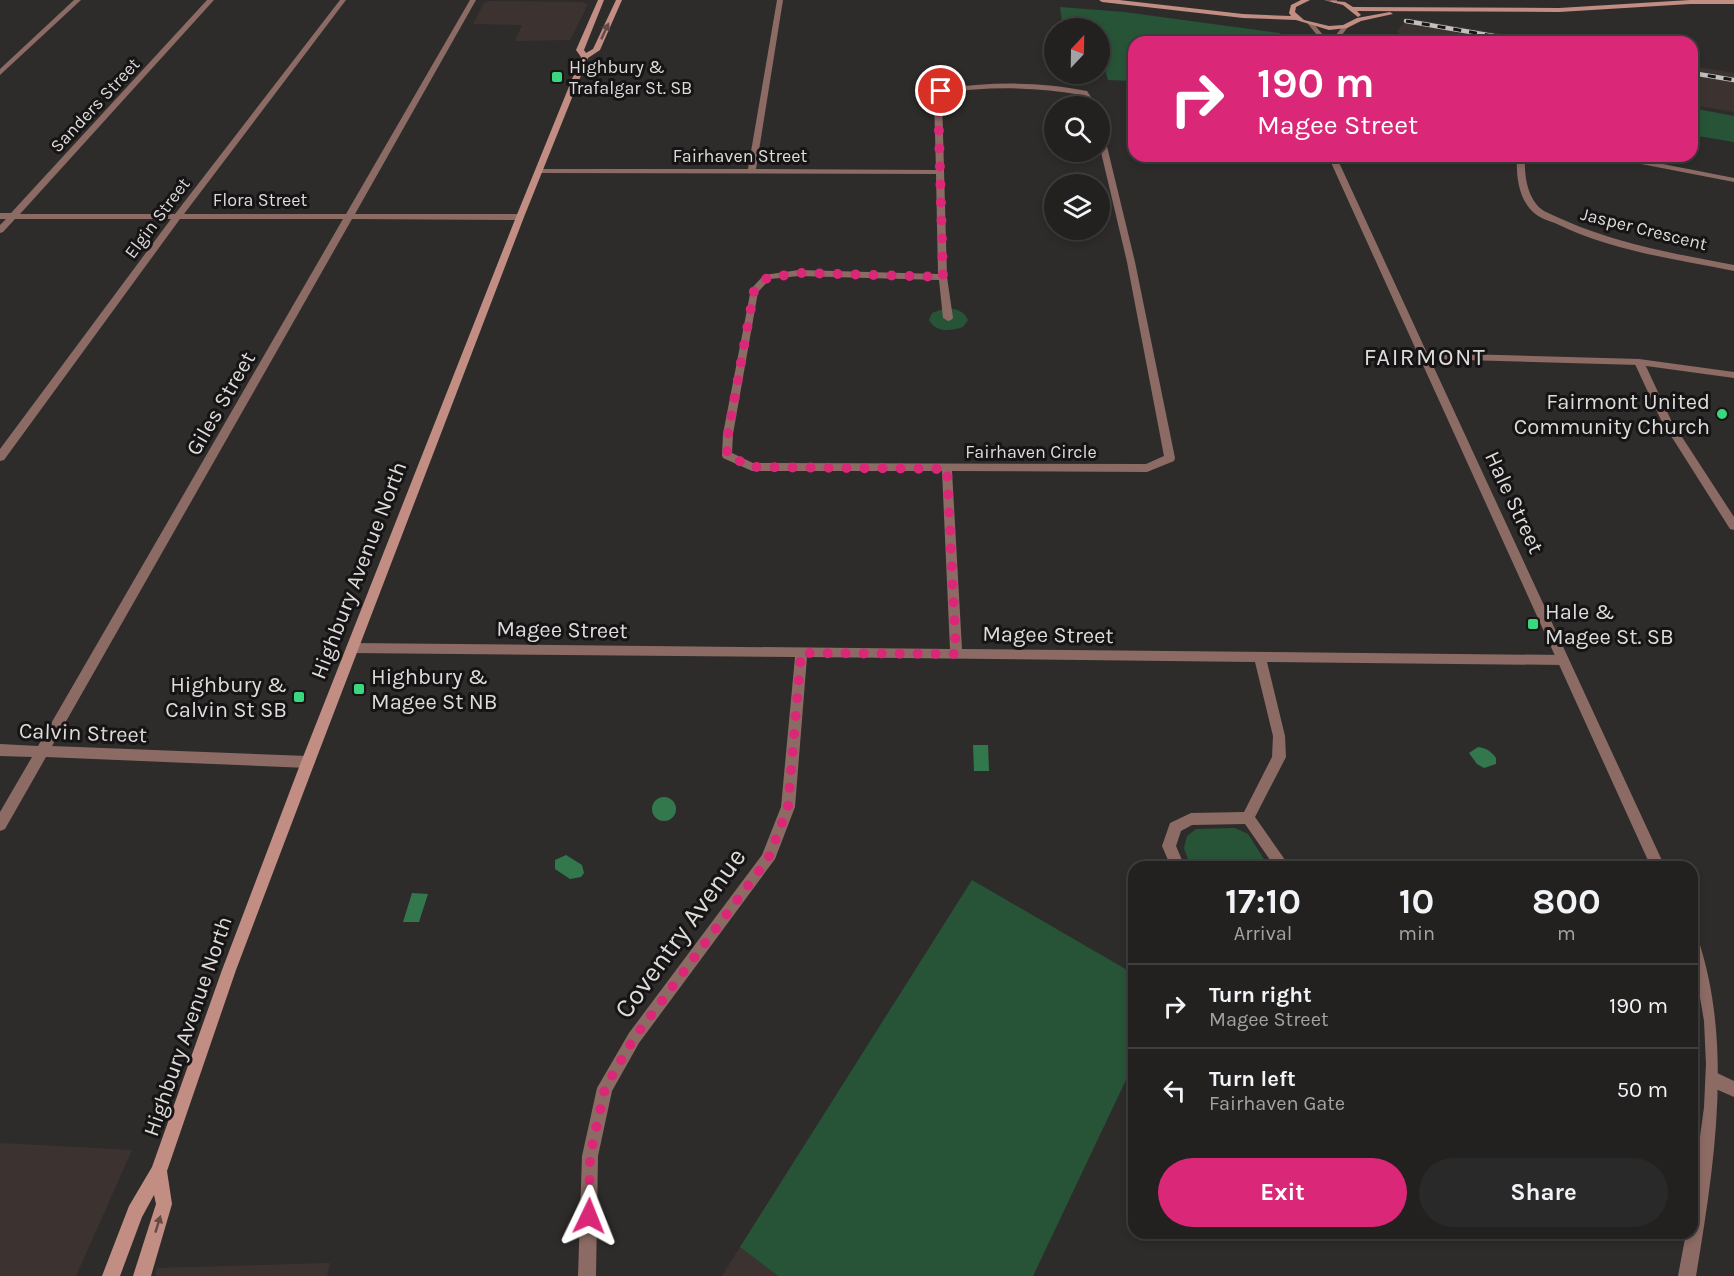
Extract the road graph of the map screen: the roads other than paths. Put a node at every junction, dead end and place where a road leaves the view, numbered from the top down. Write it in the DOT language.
graph roads {
  1 [pos="78,0"];
  2 [pos="212,0"];
  3 [pos="343,0"];
  4 [pos="473,0"];
  5 [pos="601,0"];
  6 [pos="619,0"];
  7 [pos="780,0"];
  8 [pos="1102,0"];
  9 [pos="1307,0"];
  10 [pos="1332,0"];
  11 [pos="1734,2"];
  12 [pos="1293,6"];
  13 [pos="1283,8"];
  14 [pos="1472,8"];
  15 [pos="1273,9"];
  16 [pos="1353,9"];
  17 [pos="1208,12"];
  18 [pos="1296,18"];
  19 [pos="1359,19"];
  20 [pos="1311,24"];
  21 [pos="1345,27"];
  22 [pos="1320,36"];
  23 [pos="1338,36"];
  24 [pos="585,57"];
  25 [pos="0,72"];
  26 [pos="1086,96"];
  27 [pos="1107,162"];
  28 [pos="1335,162"];
  29 [pos="1521,162"];
  30 [pos="1641,162"];
  31 [pos="539,171"];
  32 [pos="752,171"];
  33 [pos="940,172"];
  34 [pos="1734,180"];
  35 [pos="0,216"];
  36 [pos="12,216"];
  37 [pos="350,216"];
  38 [pos="177,217"];
  39 [pos="520,217"];
  40 [pos="0,230"];
  41 [pos="1734,268"];
  42 [pos="943,277"];
  43 [pos="948,318"];
  44 [pos="1423,356"];
  45 [pos="1639,362"];
  46 [pos="1734,375"];
  47 [pos="0,456"];
  48 [pos="947,469"];
  49 [pos="1734,526"];
  50 [pos="352,648"];
  51 [pos="801,653"];
  52 [pos="956,654"];
  53 [pos="1260,658"];
  54 [pos="1563,660"];
  55 [pos="0,750"];
  56 [pos="43,751"];
  57 [pos="308,762"];
  58 [pos="1248,818"];
  59 [pos="0,825"];
  60 [pos="1175,861"];
  61 [pos="1279,861"];
  62 [pos="1655,861"];
  63 [pos="1698,954"];
  64 [pos="1715,1080"];
  65 [pos="1734,1089"];
  66 [pos="159,1171"];
  67 [pos="1698,1207"];
  68 [pos="1693,1239"];
  69 [pos="111,1276"];
  70 [pos="142,1276"];
  71 [pos="587,1276"];
  72 [pos="1687,1276"];
  1 -- 25 [label="street"];
  2 -- 36 [label="street, Sanders Street"];
  3 -- 38 [label="street, Elgin Street"];
  4 -- 37 [label="street, Giles Street"];
  5 -- 24 [label="main road, Highbury Avenue North"];
  24 -- 6 [label="main road, Highbury Avenue North, one-way"];
  7 -- 32 [label="street"];
  8 -- 17 [label="main road"];
  9 -- 12 [label="main road"];
  10 -- 16 [label="main road"];
  11 -- 14 [label="main road"];
  12 -- 13 [label="main road"];
  12 -- 18 [label="main road"];
  14 -- 16 [label="main road"];
  14 -- 19 [label="main road"];
  15 -- 17 [label="main road"];
  16 -- 19 [label="main road"];
  17 -- 18 [label="main road"];
  18 -- 20 [label="main road"];
  19 -- 21 [label="main road"];
  20 -- 21 [label="main road"];
  20 -- 22 [label="street"];
  21 -- 23 [label="street"];
  24 -- 31 [label="main road, Highbury Avenue North"];
  26 -- 33 [label="street"];
  27 -- 48 [label="street, Fairhaven Circle"];
  28 -- 44 [label="street, Hale Street"];
  29 -- 41 [label="street, Jasper Crescent"];
  30 -- 34 [label="street"];
  31 -- 32 [label="street, Fairhaven Street"];
  31 -- 39 [label="main road, Highbury Avenue North"];
  32 -- 33 [label="street, Fairhaven Street"];
  33 -- 42 [label="street"];
  35 -- 36 [label="street, Flora Street"];
  36 -- 38 [label="street, Flora Street"];
  36 -- 40 [label="street, Sanders Street"];
  37 -- 38 [label="street, Flora Street"];
  37 -- 39 [label="street, Flora Street"];
  37 -- 56 [label="street, Giles Street"];
  38 -- 47 [label="street, Elgin Street"];
  39 -- 50 [label="main road, Highbury Avenue North"];
  42 -- 43 [label="street"];
  42 -- 48 [label="street, Fairhaven Circle"];
  44 -- 45 [label="street"];
  44 -- 54 [label="street, Hale Street"];
  45 -- 46 [label="street"];
  45 -- 49 [label="street"];
  48 -- 52 [label="street"];
  50 -- 51 [label="street, Magee Street"];
  50 -- 57 [label="main road, Highbury Avenue North"];
  51 -- 52 [label="street, Magee Street"];
  51 -- 71 [label="street, Coventry Avenue"];
  52 -- 53 [label="street, Magee Street"];
  53 -- 54 [label="street, Magee Street"];
  53 -- 58 [label="street"];
  54 -- 62 [label="street, Hale Street"];
  55 -- 56 [label="street, Calvin Street"];
  56 -- 57 [label="street, Calvin Street"];
  56 -- 59 [label="street, Giles Street"];
  57 -- 66 [label="main road, Highbury Avenue North"];
  58 -- 60 [label="street"];
  58 -- 61 [label="street"];
  63 -- 64 [label="street"];
  64 -- 65 [label="street"];
  64 -- 67 [label="street"];
  66 -- 69 [label="main road, Highbury Avenue North"];
  70 -- 66 [label="main road, Highbury Avenue North, one-way"];
  68 -- 72 [label="street"];
}
